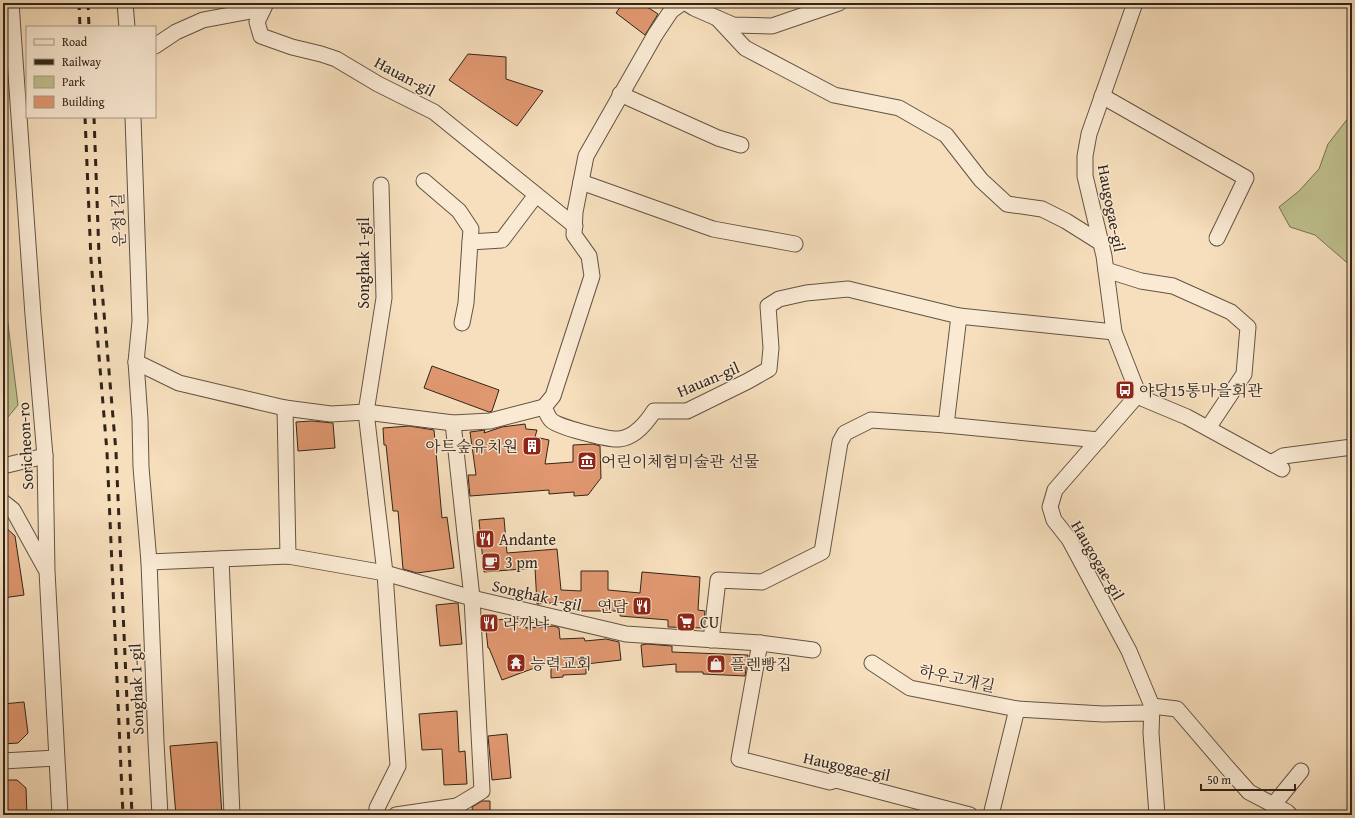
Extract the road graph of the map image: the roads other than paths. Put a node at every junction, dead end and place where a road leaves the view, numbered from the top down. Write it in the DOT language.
graph roads {
  1 [pos="11,3"];
  2 [pos="125,3"];
  3 [pos="682,3"];
  4 [pos="686,3"];
  5 [pos="839,3"];
  6 [pos="1135,3"];
  7 [pos="263,7"];
  8 [pos="717,18"];
  9 [pos="127,26"];
  10 [pos="156,45"];
  11 [pos="620,94"];
  12 [pos="1102,96"];
  13 [pos="133,118"];
  14 [pos="741,145"];
  15 [pos="424,181"];
  16 [pos="581,182"];
  17 [pos="381,185"];
  18 [pos="536,195"];
  19 [pos="575,226"];
  20 [pos="1217,238"];
  21 [pos="470,242"];
  22 [pos="1100,243"];
  23 [pos="795,244"];
  24 [pos="1106,270"];
  25 [pos="959,316"];
  26 [pos="140,321"];
  27 [pos="462,322"];
  28 [pos="1114,332"];
  29 [pos="136,362"];
  30 [pos="1135,392"];
  31 [pos="544,407"];
  32 [pos="285,408"];
  33 [pos="366,412"];
  34 [pos="453,423"];
  35 [pos="946,425"];
  36 [pos="1208,428"];
  37 [pos="1099,440"];
  38 [pos="1352,447"];
  39 [pos="45,456"];
  40 [pos="3,466"];
  41 [pos="3,502"];
  42 [pos="288,556"];
  43 [pos="221,559"];
  44 [pos="149,562"];
  45 [pos="47,571"];
  46 [pos="385,574"];
  47 [pos="472,598"];
  48 [pos="711,640"];
  49 [pos="760,643"];
  50 [pos="813,650"];
  51 [pos="872,663"];
  52 [pos="1017,709"];
  53 [pos="1152,710"];
  54 [pos="56,758"];
  55 [pos="3,761"];
  56 [pos="1302,771"];
  57 [pos="1274,804"];
  58 [pos="457,811"];
  59 [pos="60,815"];
  60 [pos="160,815"];
  61 [pos="232,815"];
  62 [pos="378,815"];
  63 [pos="396,815"];
  64 [pos="970,815"];
  65 [pos="990,815"];
  66 [pos="1157,815"];
  67 [pos="1290,815"];
  1 -- 39 [label="street, Soricheon-ro"];
  2 -- 9 [label="street"];
  3 -- 11 [label="street"];
  4 -- 8 [label="street"];
  5 -- 8 [label="street"];
  6 -- 12 [label="street, Haugogae-gil"];
  7 -- 10 [label="street"];
  7 -- 18 [label="street, Hauan-gil"];
  8 -- 22 [label="street"];
  11 -- 14 [label="street"];
  11 -- 16 [label="street"];
  12 -- 20 [label="street"];
  12 -- 22 [label="street, Haugogae-gil"];
  13 -- 26 [label="street, 운정1길"];
  15 -- 21 [label="street"];
  16 -- 19 [label="street"];
  16 -- 23 [label="street"];
  17 -- 33 [label="street, Songhak 1-gil"];
  18 -- 19 [label="street, Hauan-gil"];
  18 -- 21 [label="street"];
  19 -- 31 [label="street"];
  21 -- 27 [label="street"];
  22 -- 24 [label="street, Haugogae-gil"];
  24 -- 28 [label="street, Haugogae-gil"];
  24 -- 36 [label="street"];
  25 -- 28 [label="street"];
  25 -- 31 [label="street, Hauan-gil"];
  25 -- 35 [label="street"];
  26 -- 29 [label="street, Songhak 1-gil"];
  28 -- 30 [label="street, Haugogae-gil"];
  29 -- 32 [label="street"];
  29 -- 44 [label="street, Songhak 1-gil"];
  30 -- 36 [label="street"];
  30 -- 37 [label="street, Haugogae-gil"];
  31 -- 34 [label="street"];
  32 -- 33 [label="street"];
  32 -- 42 [label="street"];
  33 -- 34 [label="street"];
  33 -- 46 [label="street, Songhak 1-gil"];
  34 -- 47 [label="street, Songhak 1-gil"];
  35 -- 37 [label="street"];
  35 -- 48 [label="street"];
  36 -- 38 [label="street"];
  37 -- 53 [label="street, Haugogae-gil"];
  39 -- 40 [label="street"];
  39 -- 45 [label="street, Soricheon-ro"];
  41 -- 45 [label="street"];
  42 -- 43 [label="street, Songhak 1-gil"];
  42 -- 46 [label="street, Songhak 1-gil"];
  43 -- 44 [label="street, Songhak 1-gil"];
  43 -- 61 [label="street"];
  44 -- 60 [label="street, Songhak 1-gil"];
  45 -- 54 [label="street, Soricheon-ro"];
  46 -- 47 [label="street, Songhak 1-gil"];
  46 -- 62 [label="street, Songhak 1-gil"];
  47 -- 48 [label="street, Songhak 1-gil"];
  47 -- 58 [label="street, Songhak 1-gil"];
  48 -- 49 [label="street, Songhak 1-gil"];
  49 -- 50 [label="street, Songhak 1-gil"];
  49 -- 64 [label="street, Haugogae-gil"];
  51 -- 52 [label="street, 하우고개길"];
  52 -- 53 [label="street, 하우고개길"];
  52 -- 65 [label="street"];
  53 -- 57 [label="street"];
  53 -- 66 [label="street, Haugogae-gil"];
  54 -- 55 [label="street"];
  54 -- 59 [label="street, Soricheon-ro"];
  56 -- 57 [label="street"];
  57 -- 67 [label="street"];
  58 -- 63 [label="street, Songhak 1-gil"];
}
